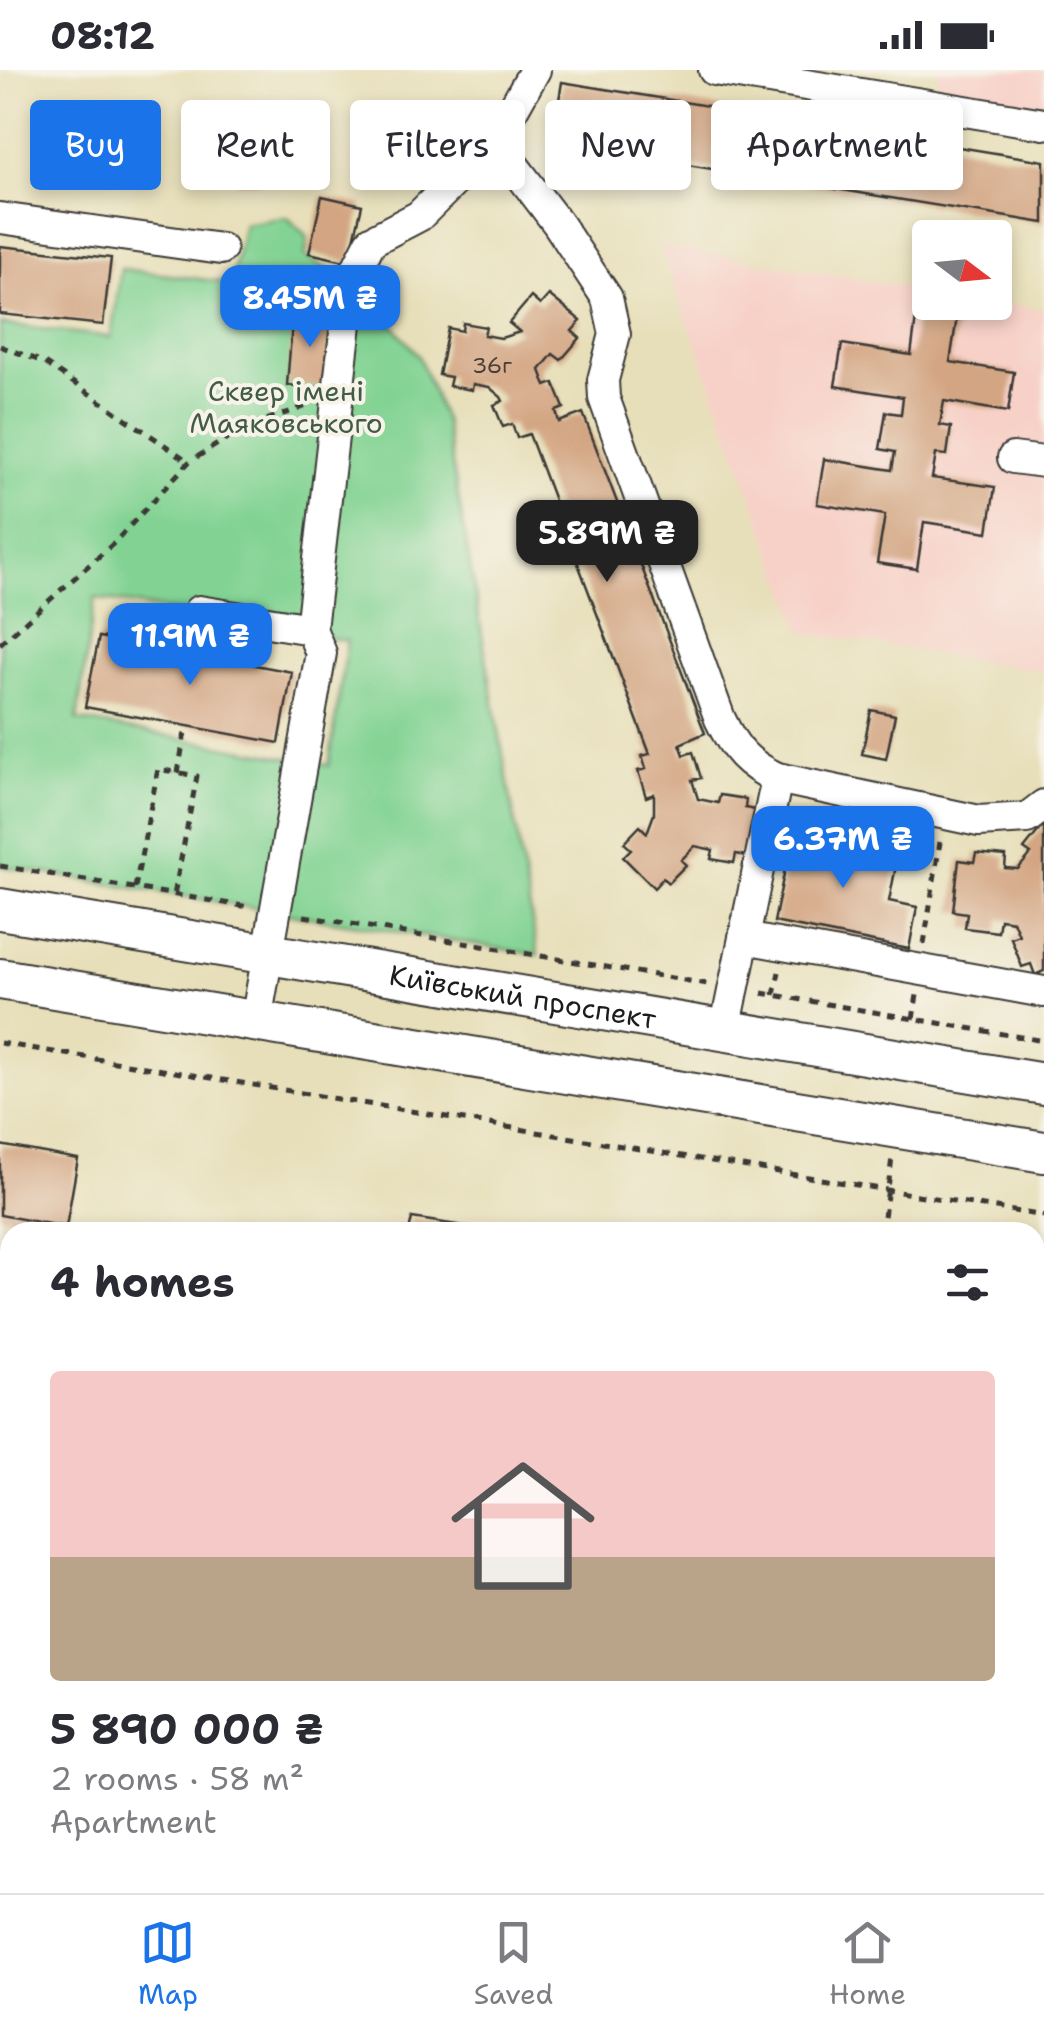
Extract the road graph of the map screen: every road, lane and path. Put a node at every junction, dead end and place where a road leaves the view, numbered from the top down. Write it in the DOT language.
graph roads {
  1 [pos="535,70"];
  2 [pos="714,70"];
  3 [pos="804,76"];
  4 [pos="518,100"];
  5 [pos="1044,124"];
  6 [pos="525,181"];
  7 [pos="445,190"];
  8 [pos="0,218"];
  9 [pos="221,249"];
  10 [pos="0,346"];
  11 [pos="339,395"];
  12 [pos="1013,458"];
  13 [pos="190,462"];
  14 [pos="1044,462"];
  15 [pos="199,611"];
  16 [pos="311,629"];
  17 [pos="0,644"];
  18 [pos="186,726"];
  19 [pos="178,773"];
  20 [pos="777,778"];
  21 [pos="1044,805"];
  22 [pos="944,814"];
  23 [pos="0,866"];
  24 [pos="135,888"];
  25 [pos="174,894"];
  26 [pos="0,909"];
  27 [pos="277,912"];
  28 [pos="744,938"];
  29 [pos="268,954"];
  30 [pos="920,970"];
  31 [pos="0,978"];
  32 [pos="734,988"];
  33 [pos="1044,992"];
  34 [pos="256,1020"];
  35 [pos="725,1030"];
  36 [pos="1044,1040"];
  37 [pos="0,1044"];
  38 [pos="1044,1084"];
  39 [pos="1044,1152"];
  40 [pos="887,1190"];
  41 [pos="1044,1216"];
  42 [pos="883,1222"];
  1 -- 4 [label="street"];
  2 -- 3 [label="street"];
  3 -- 5 [label="street"];
  6 -- 20 [label="street"];
  7 -- 11 [label="street"];
  8 -- 9 [label="street"];
  10 -- 13 [label="path"];
  11 -- 13 [label="path"];
  11 -- 16 [label="street"];
  12 -- 14 [label="street"];
  13 -- 17 [label="path"];
  15 -- 16 [label="street"];
  16 -- 27 [label="street"];
  18 -- 19 [label="path"];
  19 -- 24 [label="path"];
  19 -- 25 [label="path"];
  20 -- 22 [label="street"];
  20 -- 28 [label="street"];
  21 -- 22 [label="street"];
  22 -- 30 [label="path"];
  23 -- 24 [label="path"];
  24 -- 25 [label="path"];
  25 -- 27 [label="path"];
  26 -- 29 [label="main road, Київський проспект"];
  27 -- 29 [label="street"];
  27 -- 32 [label="path"];
  28 -- 30 [label="street"];
  28 -- 32 [label="street"];
  29 -- 34 [label="street"];
  29 -- 35 [label="main road, Київський проспект"];
  30 -- 33 [label="street"];
  31 -- 34 [label="main road"];
  32 -- 35 [label="street"];
  32 -- 36 [label="path"];
  34 -- 39 [label="main road"];
  35 -- 38 [label="main road, Київський проспект"];
  37 -- 41 [label="path"];
  40 -- 42 [label="path"];
}
